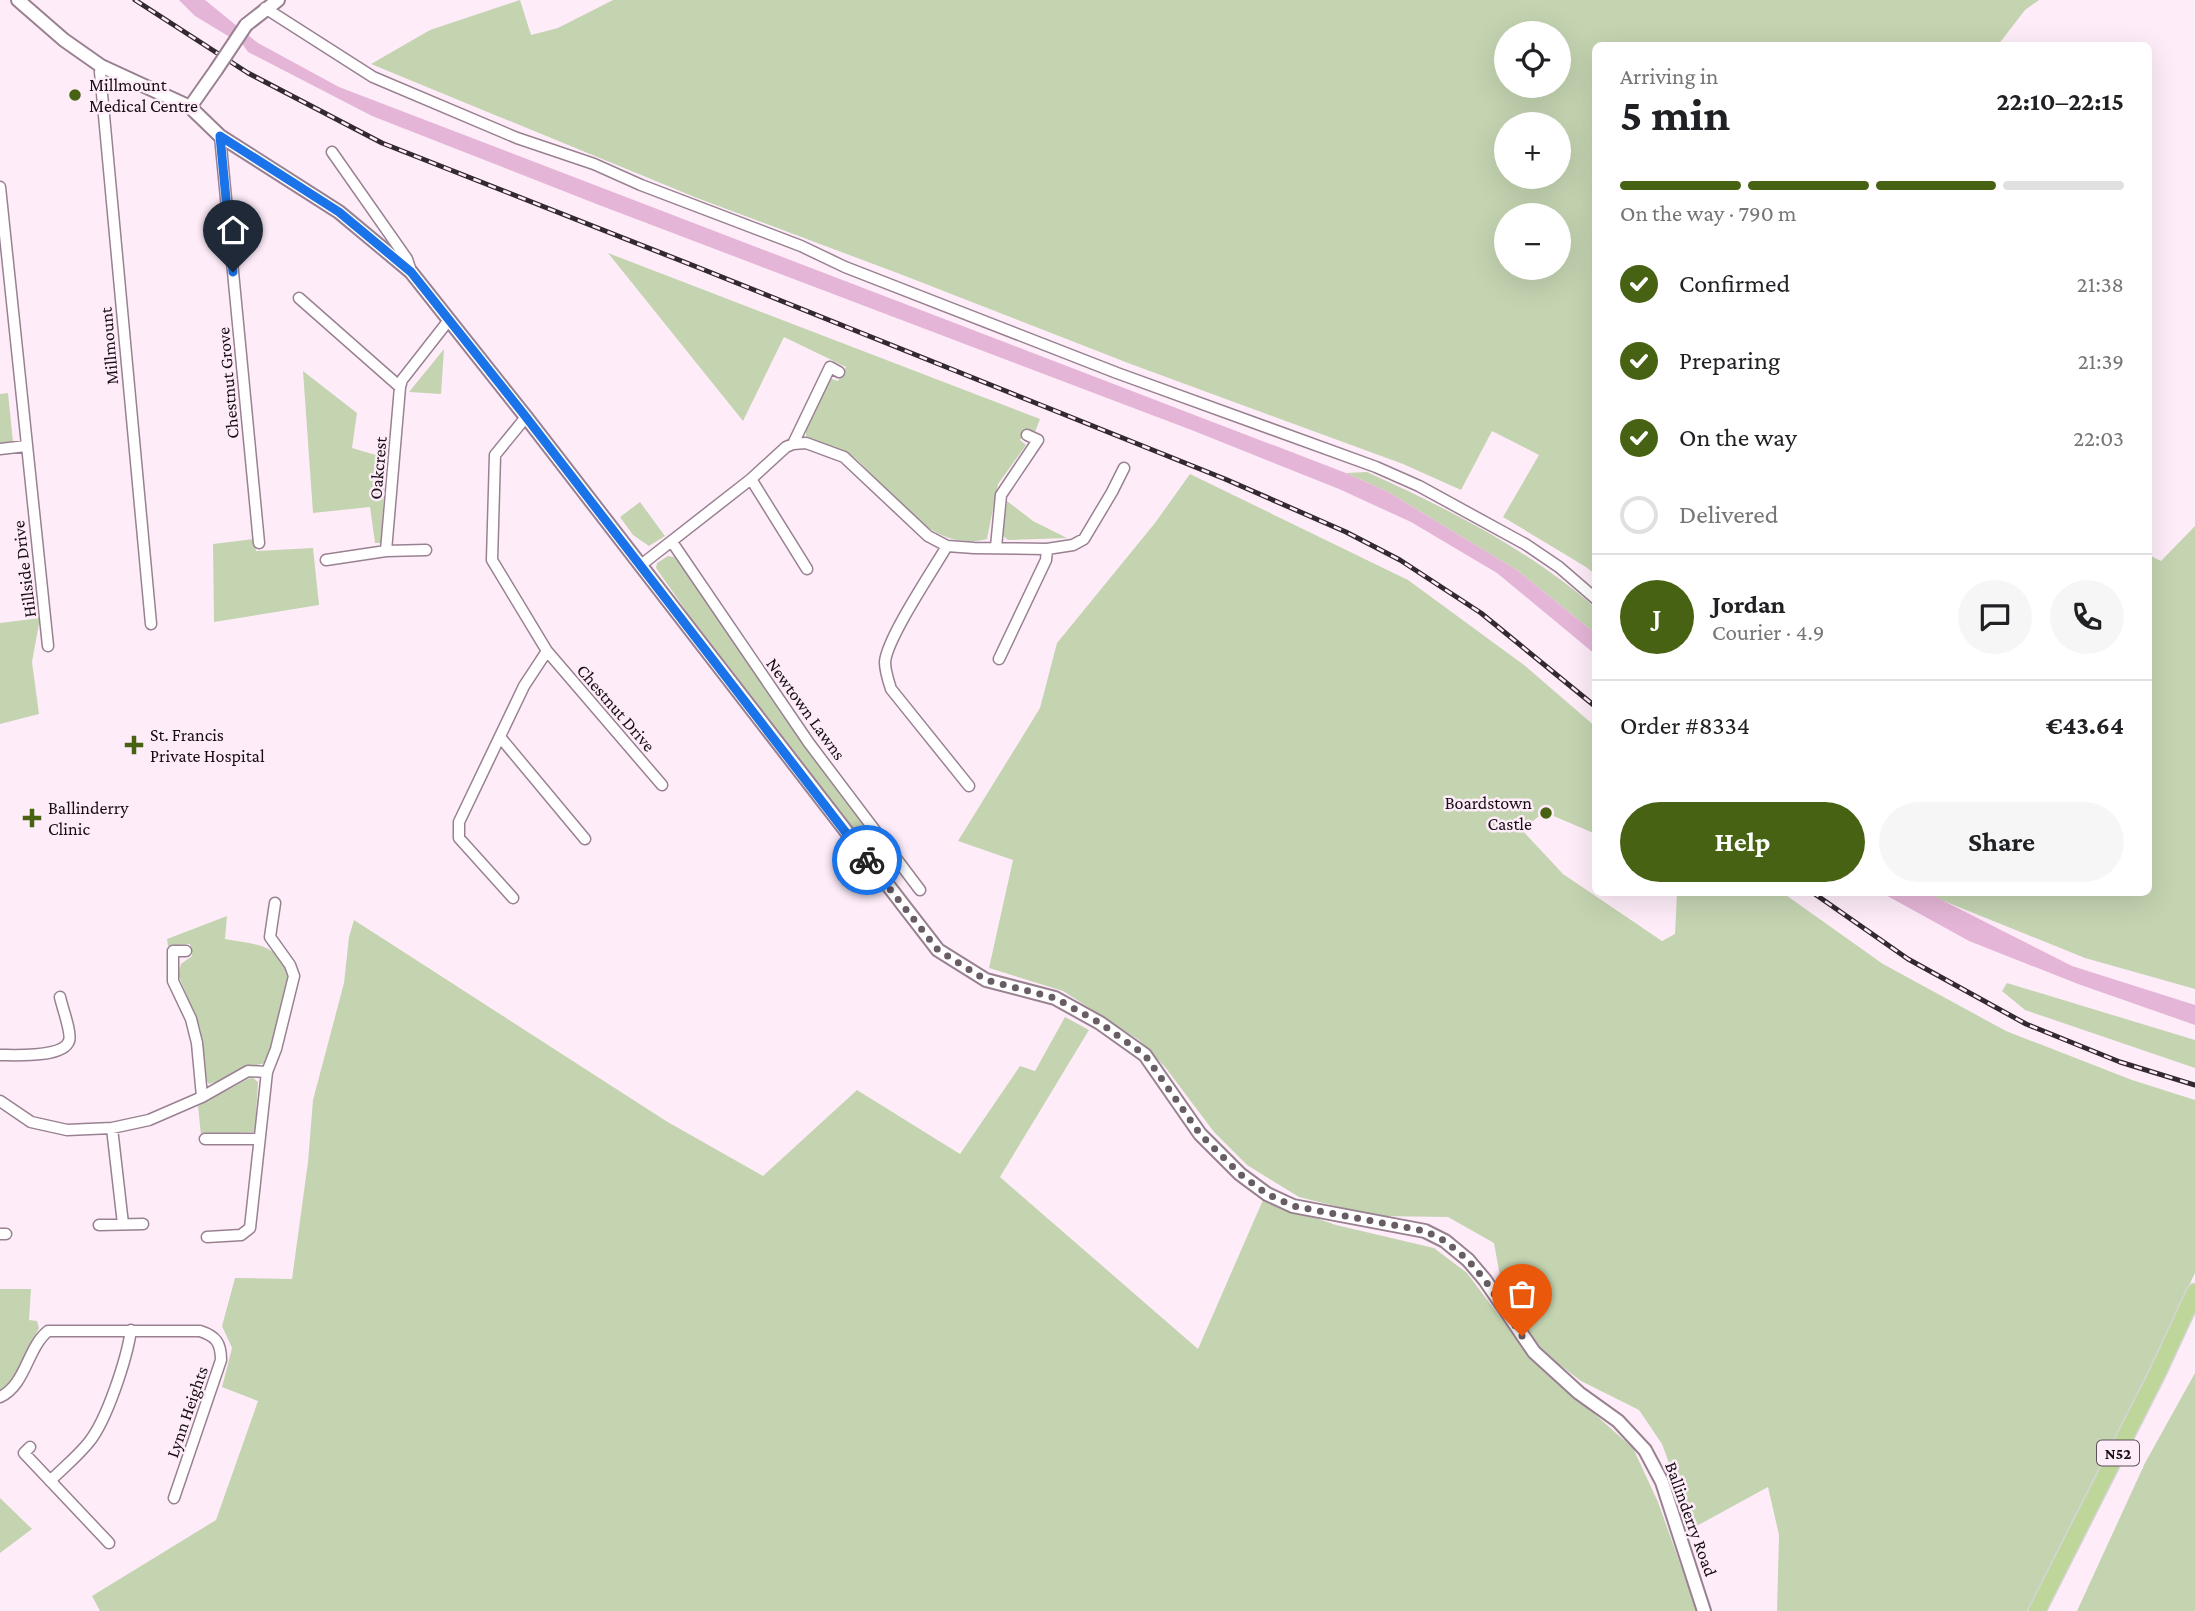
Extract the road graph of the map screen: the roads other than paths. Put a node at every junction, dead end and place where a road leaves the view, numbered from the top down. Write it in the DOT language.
graph roads {
  1 [pos="18,0"];
  2 [pos="278,0"];
  3 [pos="265,8"];
  4 [pos="102,66"];
  5 [pos="190,107"];
  6 [pos="220,136"];
  7 [pos="332,152"];
  8 [pos="0,187"];
  9 [pos="3,251"];
  10 [pos="411,272"];
  11 [pos="299,298"];
  12 [pos="449,320"];
  13 [pos="839,372"];
  14 [pos="400,387"];
  15 [pos="526,417"];
  16 [pos="1027,435"];
  17 [pos="793,444"];
  18 [pos="26,446"];
  19 [pos="0,449"];
  20 [pos="1124,468"];
  21 [pos="751,479"];
  22 [pos="259,542"];
  23 [pos="672,542"];
  24 [pos="947,546"];
  25 [pos="996,547"];
  26 [pos="1048,549"];
  27 [pos="426,550"];
  28 [pos="386,551"];
  29 [pos="326,560"];
  30 [pos="641,565"];
  31 [pos="807,569"];
  32 [pos="1592,596"];
  33 [pos="151,624"];
  34 [pos="48,646"];
  35 [pos="547,651"];
  36 [pos="999,659"];
  37 [pos="500,737"];
  38 [pos="662,785"];
  39 [pos="969,786"];
  40 [pos="585,839"];
  41 [pos="920,890"];
  42 [pos="513,898"];
  43 [pos="272,907"];
  44 [pos="186,951"];
  45 [pos="60,997"];
  46 [pos="0,1055"];
  47 [pos="267,1072"];
  48 [pos="202,1097"];
  49 [pos="0,1101"];
  50 [pos="112,1128"];
  51 [pos="205,1139"];
  52 [pos="259,1139"];
  53 [pos="123,1224"];
  54 [pos="143,1224"];
  55 [pos="99,1225"];
  56 [pos="207,1237"];
  57 [pos="2195,1292"];
  58 [pos="131,1330"];
  59 [pos="0,1396"];
  60 [pos="30,1447"];
  61 [pos="50,1481"];
  62 [pos="174,1498"];
  63 [pos="109,1543"];
  64 [pos="1704,1611"];
  65 [pos="2036,1611"];
  1 -- 4 [label="street, Ballinderry Road"];
  2 -- 3 [label="street"];
  3 -- 5 [label="street, bridge"];
  3 -- 32 [label="street"];
  4 -- 5 [label="street, Ballinderry Road"];
  4 -- 33 [label="street, Millmount"];
  5 -- 6 [label="street, Ballinderry Road"];
  6 -- 10 [label="street, Ballinderry Road"];
  6 -- 22 [label="street, Chestnut Grove"];
  7 -- 10 [label="street"];
  8 -- 9 [label="street, Hillside Drive"];
  9 -- 18 [label="street, Hillside Drive"];
  10 -- 12 [label="street, Ballinderry Road"];
  11 -- 14 [label="street"];
  12 -- 14 [label="street, Oakcrest"];
  12 -- 15 [label="street, Ballinderry Road"];
  13 -- 17 [label="street"];
  14 -- 28 [label="street, Oakcrest"];
  15 -- 30 [label="street, Ballinderry Road"];
  15 -- 35 [label="street, Chestnut Drive"];
  16 -- 25 [label="street"];
  17 -- 21 [label="street"];
  17 -- 24 [label="street"];
  18 -- 19 [label="street"];
  18 -- 34 [label="street, Hillside Drive"];
  20 -- 26 [label="street"];
  21 -- 23 [label="street"];
  21 -- 31 [label="street"];
  23 -- 30 [label="street"];
  23 -- 41 [label="street, Newtown Lawns"];
  24 -- 25 [label="street"];
  24 -- 39 [label="street"];
  25 -- 26 [label="street"];
  26 -- 36 [label="street"];
  27 -- 28 [label="street"];
  28 -- 29 [label="street"];
  30 -- 64 [label="street, Ballinderry Road"];
  35 -- 37 [label="street"];
  35 -- 38 [label="street, Chestnut Drive"];
  37 -- 40 [label="street"];
  37 -- 42 [label="street"];
  43 -- 47 [label="street"];
  44 -- 48 [label="street"];
  45 -- 46 [label="street"];
  47 -- 48 [label="street"];
  47 -- 52 [label="street"];
  48 -- 50 [label="street"];
  49 -- 50 [label="street"];
  50 -- 53 [label="street"];
  51 -- 52 [label="street"];
  52 -- 56 [label="street"];
  53 -- 54 [label="street"];
  53 -- 55 [label="street"];
  57 -- 65 [label="main road, N52"];
  58 -- 59 [label="street, Lynn Heights"];
  58 -- 61 [label="street"];
  58 -- 62 [label="street, Lynn Heights"];
  60 -- 61 [label="street"];
  61 -- 63 [label="street"];
}
